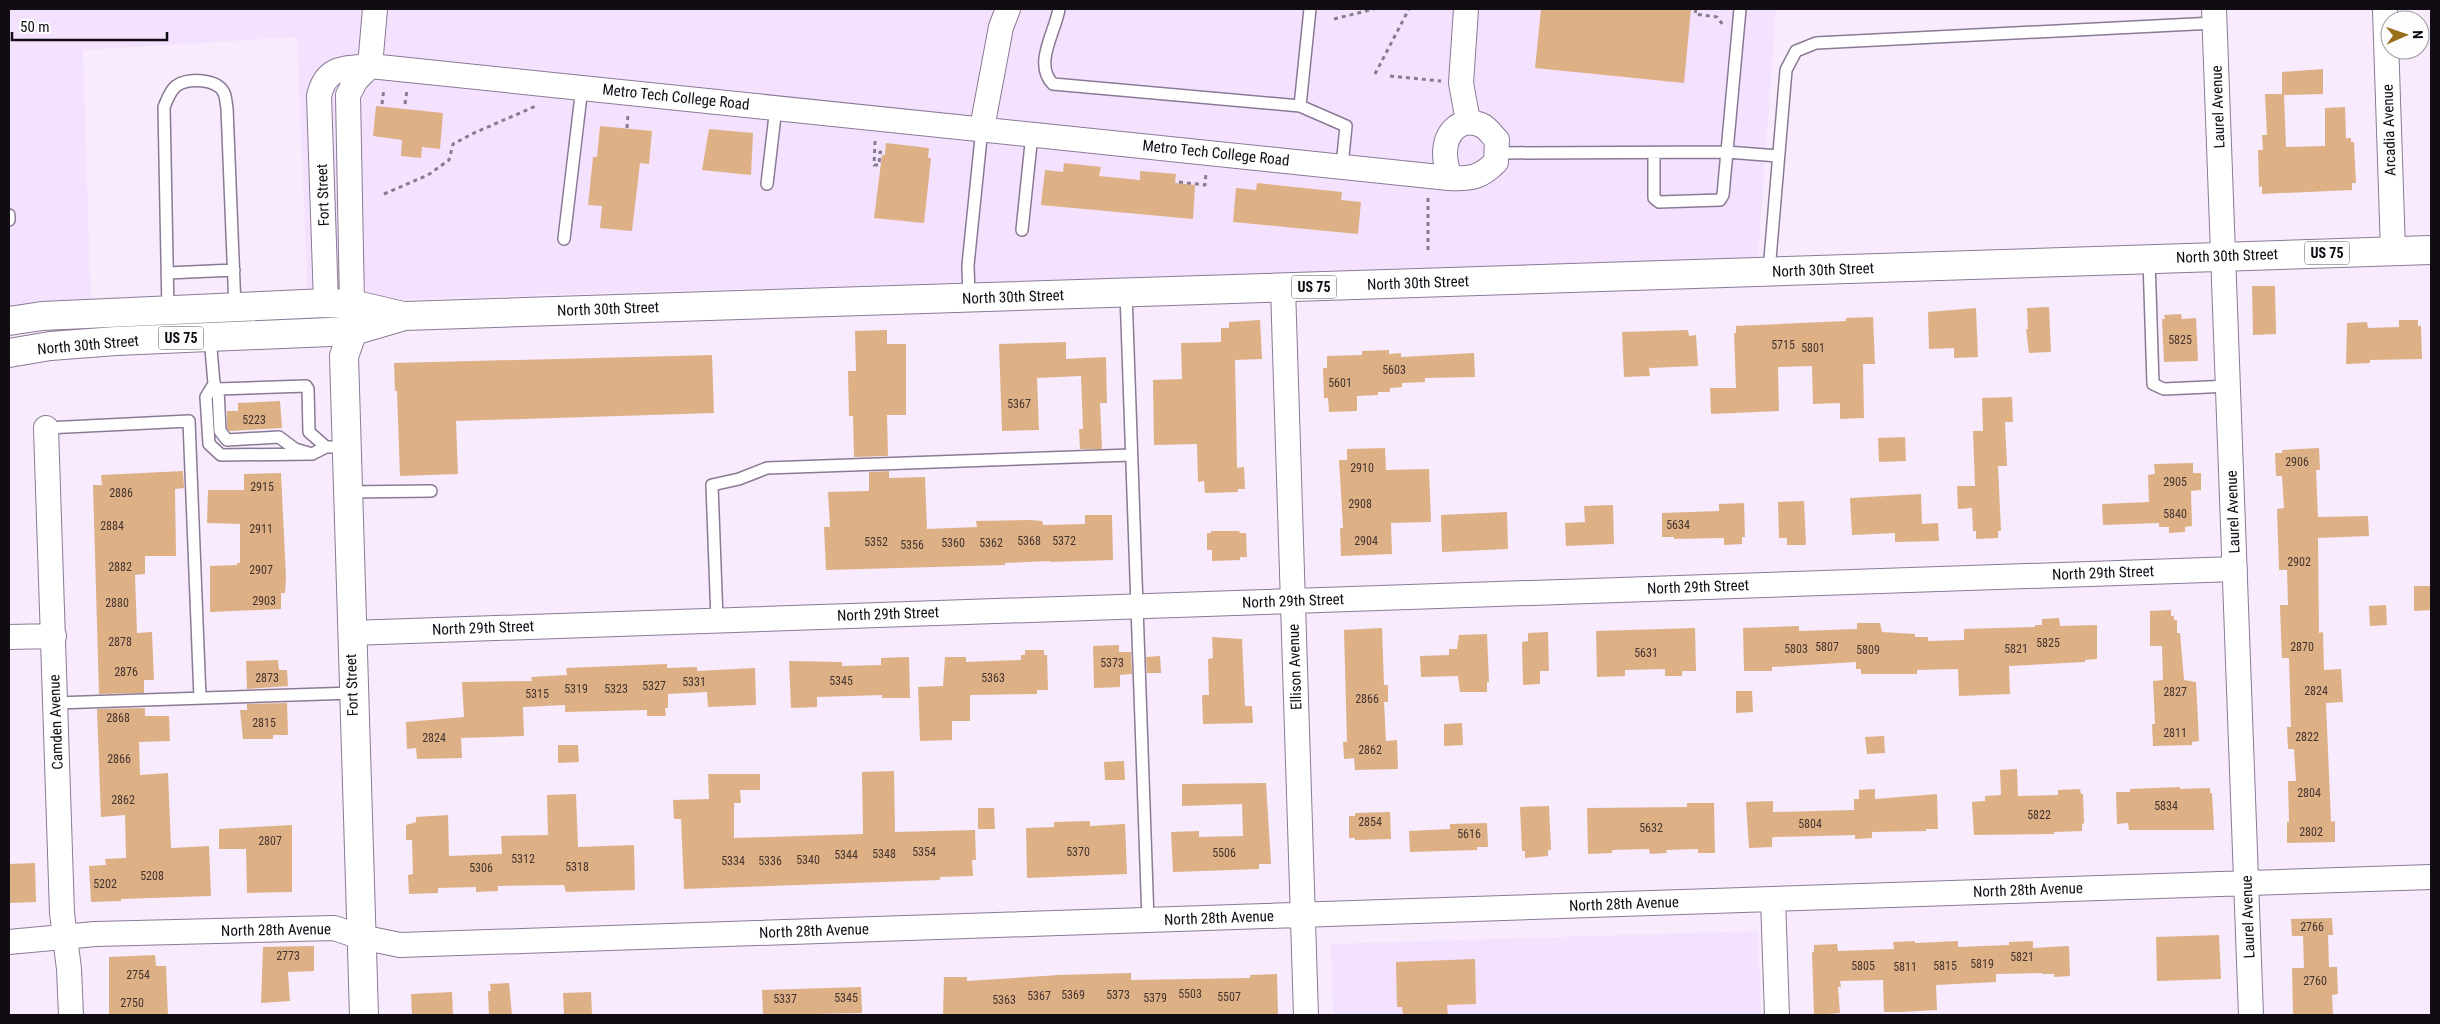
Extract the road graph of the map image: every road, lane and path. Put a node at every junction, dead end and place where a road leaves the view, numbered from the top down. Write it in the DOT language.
graph roads {
  1 [pos="375,9"];
  2 [pos="1008,9"];
  3 [pos="1059,9"];
  4 [pos="1310,9"];
  5 [pos="1374,9"];
  6 [pos="1408,9"];
  7 [pos="1466,9"];
  8 [pos="1696,9"];
  9 [pos="1740,9"];
  10 [pos="2385,9"];
  11 [pos="1712,16"];
  12 [pos="2214,16"];
  13 [pos="1334,19"];
  14 [pos="370,66"];
  15 [pos="1375,74"];
  16 [pos="1390,76"];
  17 [pos="1461,83"];
  18 [pos="384,87"];
  19 [pos="582,88"];
  20 [pos="406,98"];
  21 [pos="544,103"];
  22 [pos="382,104"];
  23 [pos="405,104"];
  24 [pos="1300,106"];
  25 [pos="776,107"];
  26 [pos="628,111"];
  27 [pos="1468,121"];
  28 [pos="627,128"];
  29 [pos="982,128"];
  30 [pos="1032,134"];
  31 [pos="876,135"];
  32 [pos="883,152"];
  33 [pos="1727,152"];
  34 [pos="1496,153"];
  35 [pos="1654,154"];
  36 [pos="1778,156"];
  37 [pos="1342,166"];
  38 [pos="1206,168"];
  39 [pos="1449,178"];
  40 [pos="1179,182"];
  41 [pos="767,184"];
  42 [pos="1428,190"];
  43 [pos="384,194"];
  44 [pos="9,215"];
  45 [pos="9,220"];
  46 [pos="1022,230"];
  47 [pos="564,239"];
  48 [pos="1428,250"];
  49 [pos="2431,250"];
  50 [pos="2393,251"];
  51 [pos="2223,256"];
  52 [pos="2149,259"];
  53 [pos="234,270"];
  54 [pos="1769,272"];
  55 [pos="167,273"];
  56 [pos="1283,288"];
  57 [pos="1126,293"];
  58 [pos="969,298"];
  59 [pos="339,303"];
  60 [pos="235,308"];
  61 [pos="168,311"];
  62 [pos="404,316"];
  63 [pos="9,321"];
  64 [pos="210,337"];
  65 [pos="342,340"];
  66 [pos="9,352"];
  67 [pos="216,386"];
  68 [pos="2228,386"];
  69 [pos="46,428"];
  70 [pos="336,447"];
  71 [pos="312,454"];
  72 [pos="1131,455"];
  73 [pos="348,492"];
  74 [pos="431,492"];
  75 [pos="2235,569"];
  76 [pos="1293,601"];
  77 [pos="1137,606"];
  78 [pos="717,620"];
  79 [pos="351,633"];
  80 [pos="54,636"];
  81 [pos="9,637"];
  82 [pos="352,693"];
  83 [pos="200,698"];
  84 [pos="56,703"];
  85 [pos="2431,877"];
  86 [pos="2246,883"];
  87 [pos="1773,899"];
  88 [pos="1303,915"];
  89 [pos="1148,920"];
  90 [pos="361,937"];
  91 [pos="66,938"];
  92 [pos="9,942"];
  93 [pos="71,1015"];
  94 [pos="364,1015"];
  95 [pos="1306,1015"];
  96 [pos="1777,1015"];
  97 [pos="2251,1015"];
  1 -- 14 [label="street"];
  2 -- 29 [label="street"];
  3 -- 24 [label="lane"];
  4 -- 24 [label="lane"];
  5 -- 13 [label="path"];
  6 -- 15 [label="path"];
  7 -- 17 [label="street"];
  8 -- 11 [label="path"];
  9 -- 33 [label="lane"];
  10 -- 50 [label="street, Arcadia Avenue"];
  12 -- 36 [label="lane"];
  12 -- 51 [label="street, Laurel Avenue"];
  14 -- 19 [label="street, Metro Tech College Road"];
  14 -- 59 [label="street, Fort Street"];
  16 -- 17 [label="path"];
  17 -- 27 [label="street"];
  18 -- 22 [label="path"];
  19 -- 25 [label="street, Metro Tech College Road"];
  19 -- 47 [label="lane"];
  20 -- 23 [label="path"];
  21 -- 43 [label="path"];
  24 -- 37 [label="lane"];
  25 -- 29 [label="street, Metro Tech College Road"];
  25 -- 41 [label="lane"];
  26 -- 28 [label="path"];
  27 -- 34 [label="street"];
  27 -- 39 [label="street"];
  29 -- 30 [label="street, Metro Tech College Road"];
  29 -- 58 [label="lane"];
  30 -- 37 [label="street, Metro Tech College Road"];
  30 -- 46 [label="lane"];
  31 -- 32 [label="path"];
  33 -- 35 [label="lane"];
  33 -- 35 [label="lane"];
  33 -- 36 [label="lane"];
  34 -- 35 [label="lane"];
  34 -- 39 [label="street, Metro Tech College Road"];
  36 -- 54 [label="lane"];
  37 -- 39 [label="street, Metro Tech College Road"];
  38 -- 40 [label="path"];
  42 -- 48 [label="path"];
  44 -- 45 [label="lane"];
  49 -- 50 [label="main road, North 30th Street / US 75"];
  50 -- 51 [label="main road, North 30th Street / US 75"];
  51 -- 52 [label="main road, North 30th Street / US 75"];
  51 -- 68 [label="street, Laurel Avenue"];
  52 -- 54 [label="main road, North 30th Street / US 75"];
  52 -- 68 [label="lane"];
  53 -- 55 [label="lane"];
  53 -- 55 [label="lane"];
  53 -- 60 [label="lane"];
  54 -- 56 [label="main road, North 30th Street / US 75"];
  55 -- 61 [label="lane"];
  56 -- 57 [label="main road, North 30th Street / US 75"];
  56 -- 76 [label="street, Ellison Avenue"];
  57 -- 58 [label="main road, North 30th Street / US 75"];
  57 -- 72 [label="lane"];
  58 -- 62 [label="main road, North 30th Street / US 75"];
  59 -- 60 [label="main road, North 30th Street / US 75"];
  59 -- 62 [label="main road, North 30th Street / US 75"];
  59 -- 65 [label="main road, Fort Street"];
  60 -- 61 [label="main road, North 30th Street / US 75"];
  61 -- 63 [label="main road, North 30th Street / US 75"];
  62 -- 65 [label="main road, North 30th Street / US 75"];
  64 -- 65 [label="main road, North 30th Street / US 75"];
  64 -- 66 [label="main road, North 30th Street / US 75"];
  64 -- 67 [label="lane"];
  65 -- 70 [label="main road, Fort Street"];
  67 -- 70 [label="lane"];
  67 -- 71 [label="lane"];
  67 -- 71 [label="lane"];
  68 -- 75 [label="street, Laurel Avenue"];
  69 -- 80 [label="street, Camden Avenue"];
  69 -- 83 [label="lane"];
  70 -- 71 [label="lane"];
  70 -- 73 [label="main road, Fort Street"];
  72 -- 77 [label="lane"];
  72 -- 78 [label="lane"];
  73 -- 74 [label="lane"];
  73 -- 79 [label="main road, Fort Street"];
  75 -- 76 [label="street, North 29th Street"];
  75 -- 86 [label="street, Laurel Avenue"];
  76 -- 77 [label="street, North 29th Street"];
  76 -- 88 [label="street, Ellison Avenue"];
  77 -- 78 [label="street, North 29th Street"];
  77 -- 89 [label="lane"];
  78 -- 79 [label="street, North 29th Street"];
  79 -- 82 [label="main road, Fort Street"];
  80 -- 81 [label="street"];
  80 -- 84 [label="street, Camden Avenue"];
  82 -- 83 [label="lane"];
  82 -- 90 [label="main road, Fort Street"];
  83 -- 84 [label="lane"];
  84 -- 91 [label="street, Camden Avenue"];
  85 -- 86 [label="street, North 28th Avenue"];
  86 -- 87 [label="street, North 28th Avenue"];
  86 -- 97 [label="street, Laurel Avenue"];
  87 -- 88 [label="street, North 28th Avenue"];
  87 -- 96 [label="street"];
  88 -- 89 [label="street, North 28th Avenue"];
  88 -- 95 [label="street, Ellison Avenue"];
  89 -- 90 [label="street, North 28th Avenue"];
  90 -- 91 [label="street, North 28th Avenue"];
  90 -- 94 [label="main road, Fort Street"];
  91 -- 92 [label="street, North 28th Avenue"];
  91 -- 93 [label="street, Camden Avenue"];
}
